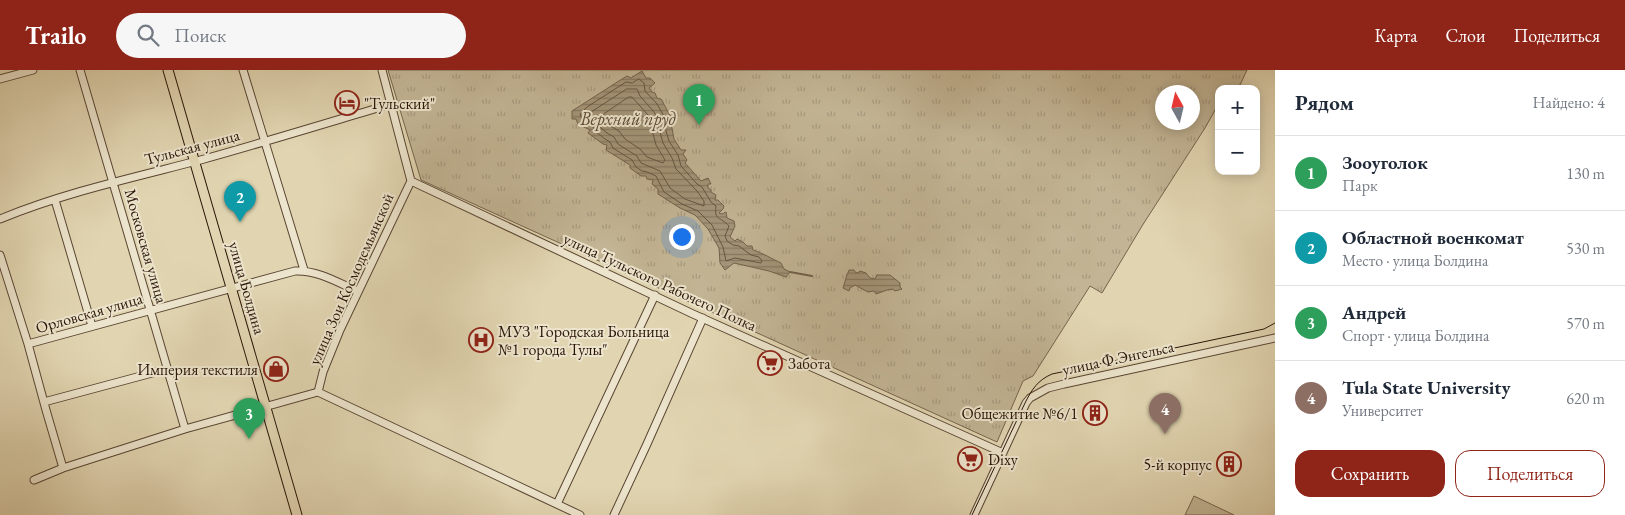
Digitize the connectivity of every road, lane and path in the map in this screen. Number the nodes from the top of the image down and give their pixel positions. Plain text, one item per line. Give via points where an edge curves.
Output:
1 (33, 70) edge
2 (80, 70) edge
3 (168, 70) edge
4 (243, 70) edge
5 (382, 70) edge
6 (14, 73) edge
7 (0, 79) edge
8 (391, 104) junction
9 (265, 141) junction
10 (195, 161) junction
11 (412, 180) junction
12 (114, 182) junction
13 (55, 200) junction
14 (0, 219) edge
15 (0, 255) edge
16 (304, 270) junction
17 (232, 288) junction
18 (358, 291) junction
19 (655, 295) junction
20 (150, 309) junction
21 (703, 318) junction
22 (92, 326) junction
23 (1275, 338) edge
24 (28, 344) junction
25 (167, 369) junction
26 (318, 392) junction
27 (44, 402) junction
28 (267, 406) junction
29 (185, 430) junction
30 (1003, 453) junction
31 (63, 468) junction
32 (34, 480) dead end
33 (556, 504) junction
34 (297, 515) edge
35 (580, 515) edge
36 (614, 515) edge
37 (974, 515) edge

1 - 6 street
2 - 12 street, Московская улица
3 - 10 main road, улица Болдина
4 - 9 street
5 - 8 street
6 - 7 street
8 - 9 street, Тульская улица
8 - 11 street
9 - 10 street, Тульская улица
9 - 16 street
10 - 12 street, Тульская улица
10 - 17 main road, улица Болдина
11 - 18 street, улица Зои Космодемьянской
11 - 19 street, улица Тульского Рабочего Полка
12 - 13 street, Тульская улица
12 - 20 street, Московская улица
13 - 14 street, Тульская улица
13 - 22 street
15 - 24 street
16 - 17 street, Орловская улица
16 - 18 street, Орловская улица
17 - 20 street, Орловская улица
17 - 28 main road, улица Болдина
18 - 26 street, улица Зои Космодемьянской via 323,372
19 - 21 street, улица Тульского Рабочего Полка
19 - 33 street
20 - 22 street, Орловская улица
20 - 25 street, Московская улица
21 - 30 street, улица Тульского Рабочего Полка
21 - 36 street
22 - 24 street, Орловская улица
23 - 30 street, улица Ф.Энгельса via 1048,388 1026,403
24 - 27 street
25 - 27 street
25 - 29 street, Московская улица
26 - 28 street, улица Зои Космодемьянской
26 - 33 street
27 - 31 street
28 - 29 street, улица Зои Космодемьянской
28 - 34 main road, улица Болдина
29 - 31 street, улица Зои Космодемьянской
30 - 37 street, улица Ф.Энгельса
31 - 32 street, улица Зои Космодемьянской
33 - 35 street

